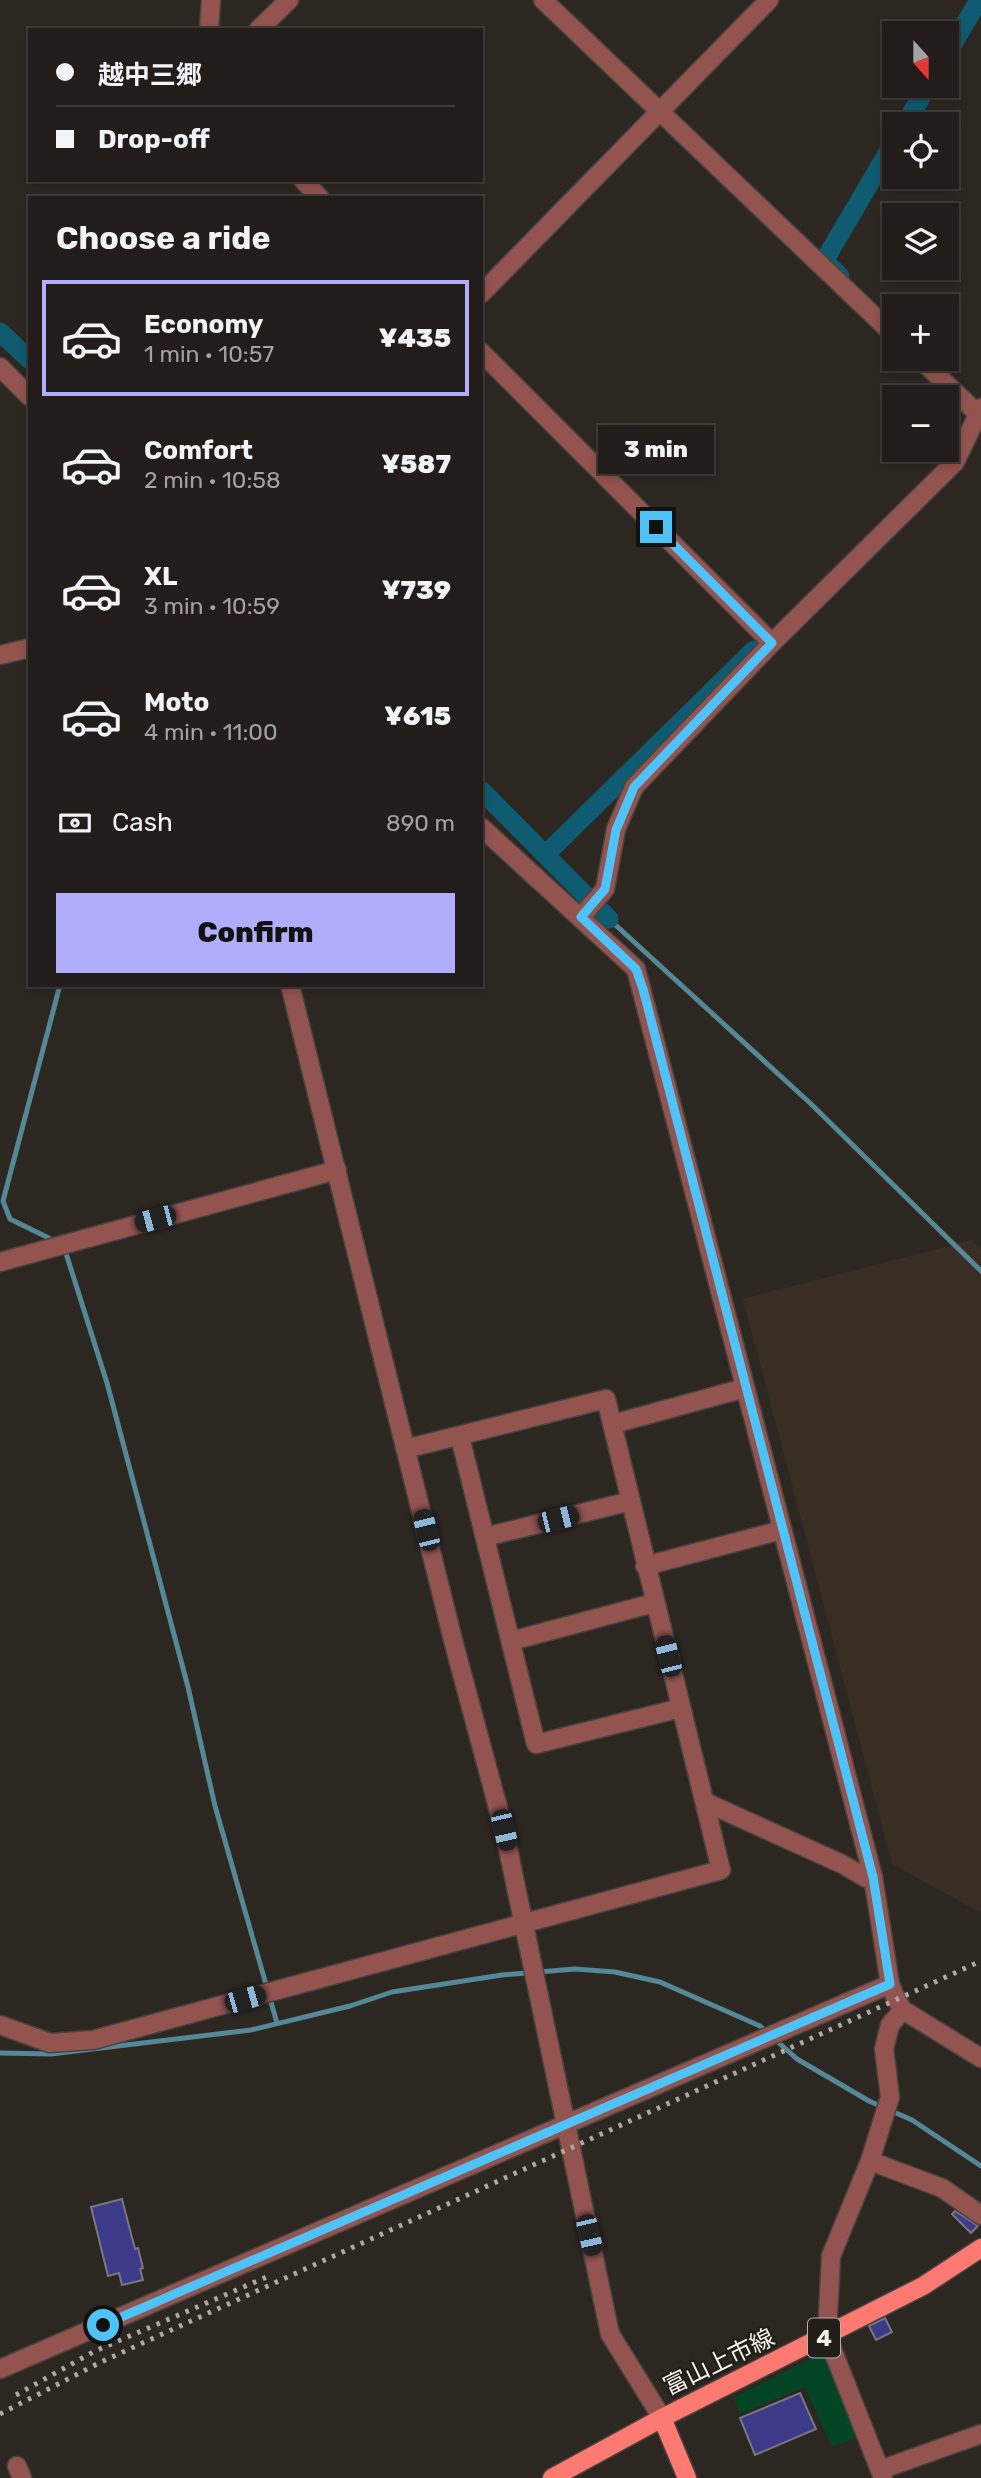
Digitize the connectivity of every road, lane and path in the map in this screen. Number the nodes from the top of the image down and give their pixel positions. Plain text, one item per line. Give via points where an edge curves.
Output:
1 (211, 0) edge
2 (289, 0) edge
3 (544, 0) edge
4 (769, 0) edge
5 (209, 28) edge
6 (260, 28) edge
7 (660, 113) junction
8 (305, 182) edge
9 (318, 196) edge
10 (483, 292) edge
11 (882, 324) edge
12 (483, 354) edge
13 (0, 367) edge
14 (934, 371) edge
15 (28, 395) edge
16 (980, 411) edge
17 (772, 643) junction
18 (28, 648) edge
19 (0, 655) edge
20 (483, 829) edge
21 (581, 917) junction
22 (291, 987) edge
23 (337, 1170) junction
24 (0, 1262) edge
25 (745, 1388) junction
26 (613, 1424) junction
27 (460, 1437) junction
28 (405, 1449) junction
29 (631, 1502) junction
30 (782, 1530) junction
31 (485, 1537) junction
32 (645, 1566) junction
33 (654, 1603) junction
34 (511, 1641) junction
35 (681, 1708) junction
36 (705, 1802) junction
37 (873, 1877) junction
38 (525, 1924) junction
39 (890, 1984) junction
40 (903, 2010) junction
41 (0, 2025) edge
42 (981, 2059) edge
43 (565, 2126) junction
44 (870, 2161) junction
45 (981, 2214) edge
46 (981, 2248) edge
47 (827, 2336) junction
48 (0, 2369) edge
49 (662, 2418) junction
50 (981, 2434) edge
51 (882, 2474) edge
52 (552, 2478) edge
53 (687, 2478) edge

1 - 5 street
2 - 6 street
3 - 7 street
4 - 7 street
7 - 10 street
7 - 11 street
8 - 9 street
12 - 17 street
13 - 15 street
14 - 16 street
16 - 17 street via 955,462
17 - 21 street via 634,787 616,830 605,889
18 - 19 street
20 - 21 street
21 - 25 street via 636,969
22 - 23 street
23 - 24 street
23 - 28 street
25 - 26 street
25 - 30 street
26 - 27 street via 606,1399
26 - 29 street
27 - 28 street
27 - 31 street
28 - 38 street
29 - 31 street
29 - 32 street
30 - 32 street
30 - 37 street
31 - 34 street
32 - 33 street
33 - 34 street
33 - 35 street
34 - 35 street via 536,1744
35 - 36 street
36 - 37 street via 866,1878
36 - 38 street via 721,1870
37 - 39 street
38 - 41 street via 93,2040 50,2043
38 - 43 street
39 - 40 street
39 - 43 street
40 - 42 street
40 - 44 street via 890,2025 884,2049 890,2097
43 - 48 street
43 - 49 street via 610,2334
44 - 45 street via 942,2188
44 - 47 street via 831,2256
46 - 47 main road, 富山上市線 / 4 via 923,2286
47 - 49 main road, 富山上市線 / 4
47 - 51 street
49 - 52 main road, 富山上市線 / 4
49 - 53 main road
50 - 51 street

